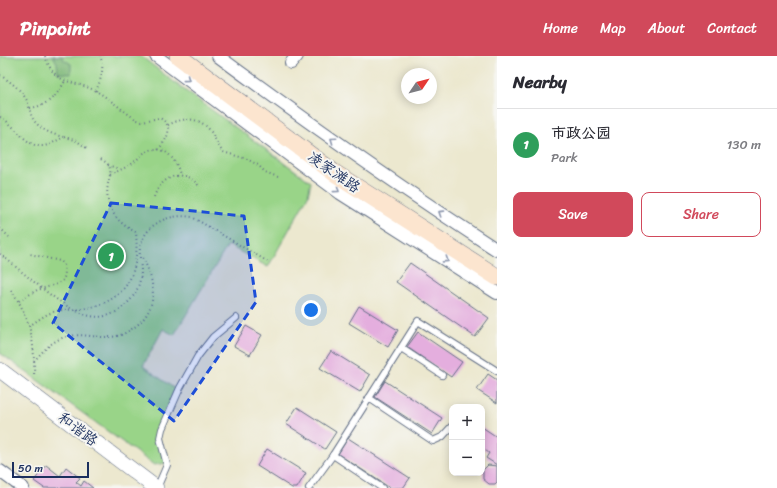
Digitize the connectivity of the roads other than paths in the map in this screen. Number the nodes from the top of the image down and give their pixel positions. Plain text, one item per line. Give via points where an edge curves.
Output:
1 (156, 56) edge
2 (178, 56) edge
3 (196, 56) edge
4 (218, 56) edge
5 (497, 250) edge
6 (497, 265) edge
7 (497, 277) edge
8 (497, 293) edge
9 (236, 318) dead end
10 (401, 348) junction
11 (0, 370) edge
12 (497, 371) edge
13 (442, 375) dead end
14 (369, 398) junction
15 (449, 429) edge
16 (333, 455) junction
17 (0, 471) edge
18 (23, 488) edge
19 (157, 488) edge
20 (309, 488) edge
21 (382, 488) edge

1 -> 8 street via 340,193
2 - 7 main road, 凌家滩路 via 333,172
3 - 6 main road, 凌家滩路 via 339,163
5 -> 4 street via 382,174
9 - 19 lane via 213,337 198,356 180,388 162,429 160,438 167,465
10 - 12 lane via 418,321
10 - 13 lane
10 - 14 lane
11 - 19 street, 和谐路
14 - 15 lane via 433,441 442,437
14 - 16 lane
16 - 20 lane
16 - 21 lane
17 - 18 street

